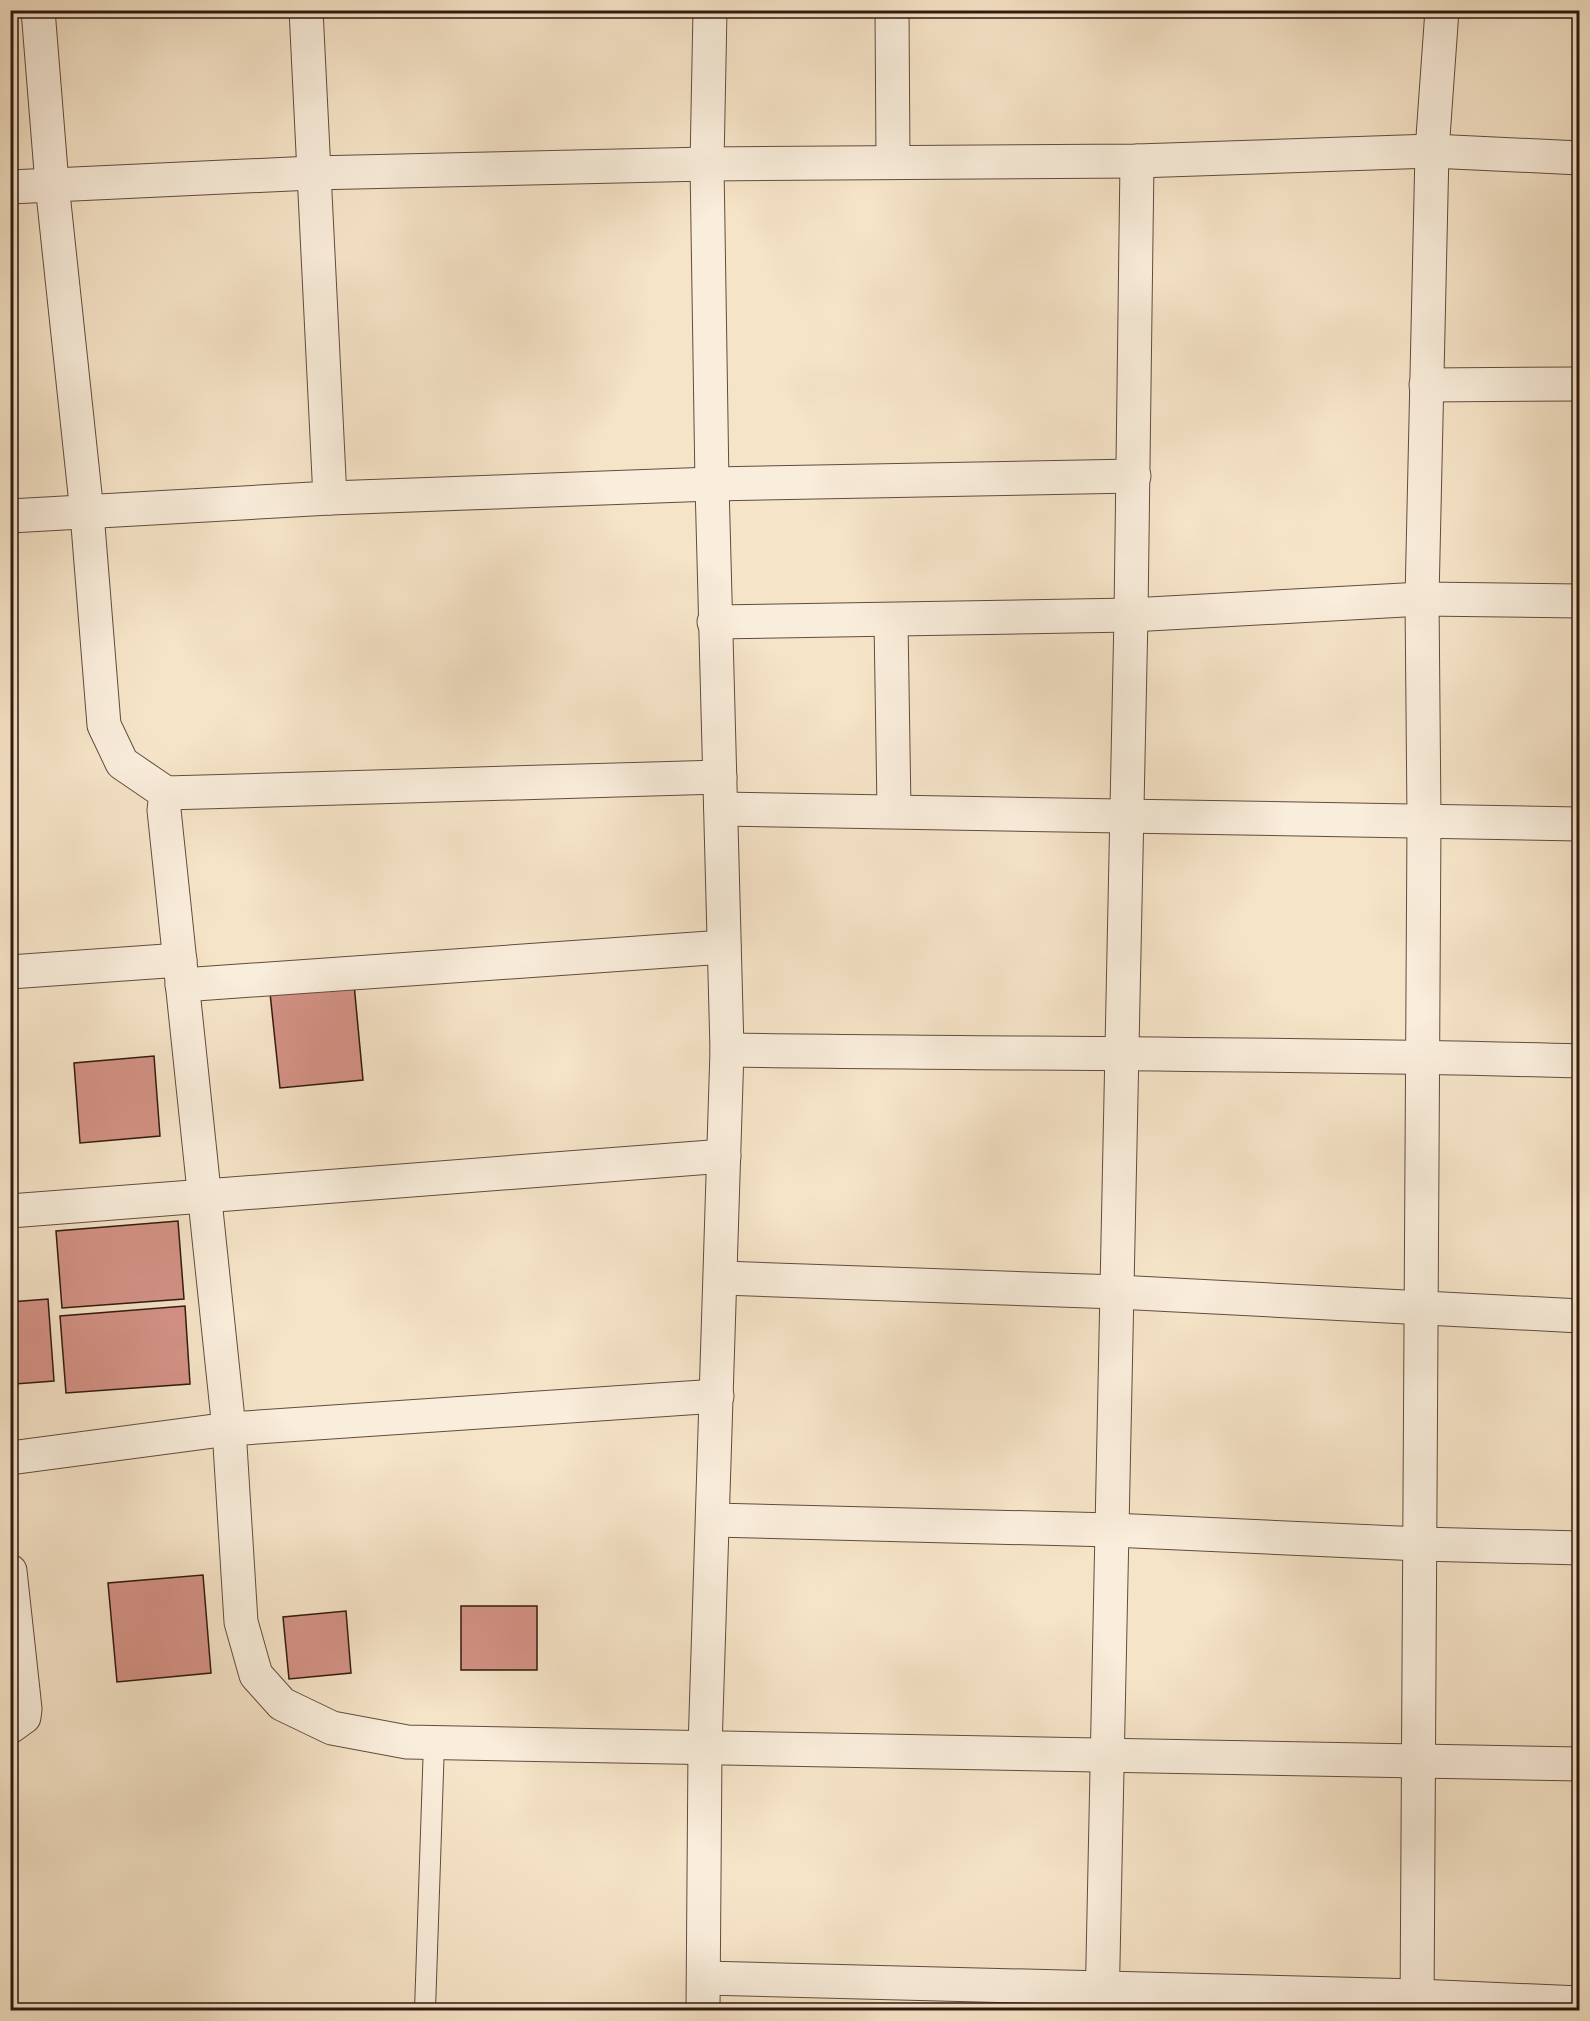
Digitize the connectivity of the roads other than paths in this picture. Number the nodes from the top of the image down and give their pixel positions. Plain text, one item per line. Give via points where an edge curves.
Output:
1 (38, 10) edge
2 (306, 10) edge
3 (710, 10) edge
4 (892, 10) edge
5 (1442, 10) edge
6 (1432, 151) junction
7 (1580, 158) edge
8 (893, 161) junction
9 (1137, 162) junction
10 (707, 164) junction
11 (312, 173) junction
12 (52, 184) junction
13 (10, 187) edge
14 (1580, 384) edge
15 (1426, 385) junction
16 (1134, 476) junction
17 (712, 484) junction
18 (330, 498) junction
19 (87, 513) junction
20 (10, 516) edge
21 (1422, 599) junction
22 (1580, 601) edge
23 (1131, 615) junction
24 (891, 621) junction
25 (714, 622) junction
26 (720, 777) junction
27 (166, 793) junction
28 (721, 809) junction
29 (894, 810) junction
30 (1127, 817) junction
31 (1424, 819) junction
32 (1580, 824) edge
33 (724, 947) junction
34 (10, 972) edge
35 (181, 973) junction
36 (727, 1050) junction
37 (1122, 1056) junction
38 (1421, 1056) junction
39 (1580, 1061) edge
40 (724, 1156) junction
41 (203, 1196) junction
42 (10, 1211) edge
43 (722, 1278) junction
44 (1117, 1292) junction
45 (1421, 1309) junction
46 (1580, 1316) edge
47 (717, 1396) junction
48 (228, 1429) junction
49 (10, 1458) edge
50 (714, 1520) junction
51 (1112, 1530) junction
52 (1420, 1544) junction
53 (1580, 1548) edge
54 (10, 1570) edge
55 (10, 1727) edge
56 (434, 1743) junction
57 (705, 1748) junction
58 (1108, 1754) junction
59 (1420, 1760) junction
60 (1580, 1764) edge
61 (704, 1978) junction
62 (1103, 2000) edge
63 (1418, 2003) edge
64 (1580, 2003) edge
65 (425, 2010) edge
66 (703, 2010) edge

1 - 12 street
2 - 11 street
3 - 10 street
4 - 8 street
5 - 6 street
6 - 7 street
6 - 9 street
6 - 15 street
8 - 9 street
8 - 10 street
9 - 16 street
10 - 11 street
10 - 17 street
11 - 12 street
11 - 18 street
12 - 13 street
12 - 19 street
14 - 15 street
15 - 21 street
16 - 17 street
16 - 23 street
17 - 18 street
17 - 25 street
18 - 19 street
19 - 20 street
19 - 27 street via 104,725 122,763
21 - 22 street
21 - 23 street
21 - 31 street
23 - 24 street
23 - 30 street
24 - 25 street
24 - 29 street
25 - 26 street
26 - 27 street
26 - 28 street
27 - 35 street via 164,810
28 - 29 street
28 - 33 street
29 - 30 street
30 - 31 street
30 - 37 street
31 - 32 street
31 - 38 street
33 - 35 street
33 - 36 street
34 - 35 street
35 - 41 street
36 - 37 street
36 - 40 street
37 - 38 street
37 - 44 street
38 - 39 street
38 - 45 street
40 - 41 street
40 - 43 street
41 - 42 street
41 - 48 street
43 - 44 street
43 - 47 street
44 - 45 street
44 - 51 street
45 - 46 street
45 - 52 street
47 - 48 street
47 - 50 street
48 - 49 street
48 - 56 street via 240,1622 256,1675 282,1704 332,1728
50 - 51 street
50 - 57 street
51 - 52 street
51 - 58 street
52 - 53 street
52 - 59 street
54 - 55 street via 25,1709 24,1717
56 - 57 street
56 - 65 lane
57 - 58 street
57 - 61 street
58 - 59 street
58 - 62 street
59 - 60 street
59 - 63 street
61 - 62 street
61 - 66 street
62 - 63 street
63 - 64 street

